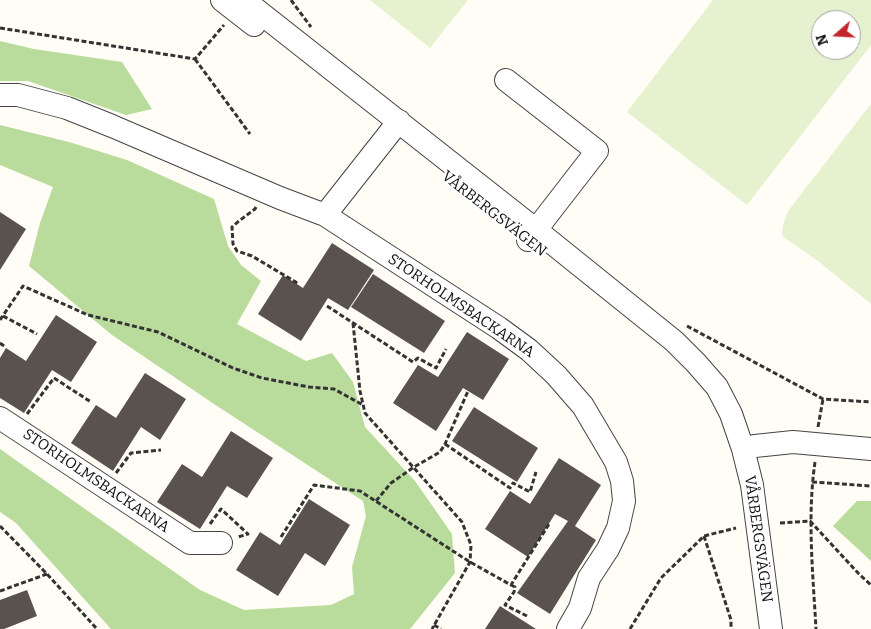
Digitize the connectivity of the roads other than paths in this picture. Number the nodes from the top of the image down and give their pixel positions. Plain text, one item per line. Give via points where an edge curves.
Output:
1 (222, 0) edge
2 (244, 0) edge
3 (506, 80) dead end
4 (0, 95) edge
5 (394, 127) junction
6 (325, 215) junction
7 (532, 235) junction
8 (8, 423) edge
9 (871, 448) edge
10 (743, 449) junction
11 (221, 543) dead end
12 (568, 629) edge
13 (771, 629) edge

1 - 5 street, VÅRBERGSVÄGEN
2 - 5 street, VÅRBERGSVÄGEN
3 - 7 street via 596,151
4 - 6 street, STORHOLMSBACKARNA via 18,95 67,108
5 - 6 street
5 - 7 street, VÅRBERGSVÄGEN
6 - 12 street, STORHOLMSBACKARNA via 529,350 583,406 616,462 624,501 618,528 589,578 580,608
7 - 10 street, VÅRBERGSVÄGEN via 674,341 696,363 717,388 731,414
8 - 11 street, STORHOLMSBACKARNA via 190,543
9 - 10 street via 794,442
10 - 13 street, VÅRBERGSVÄGEN via 752,485

